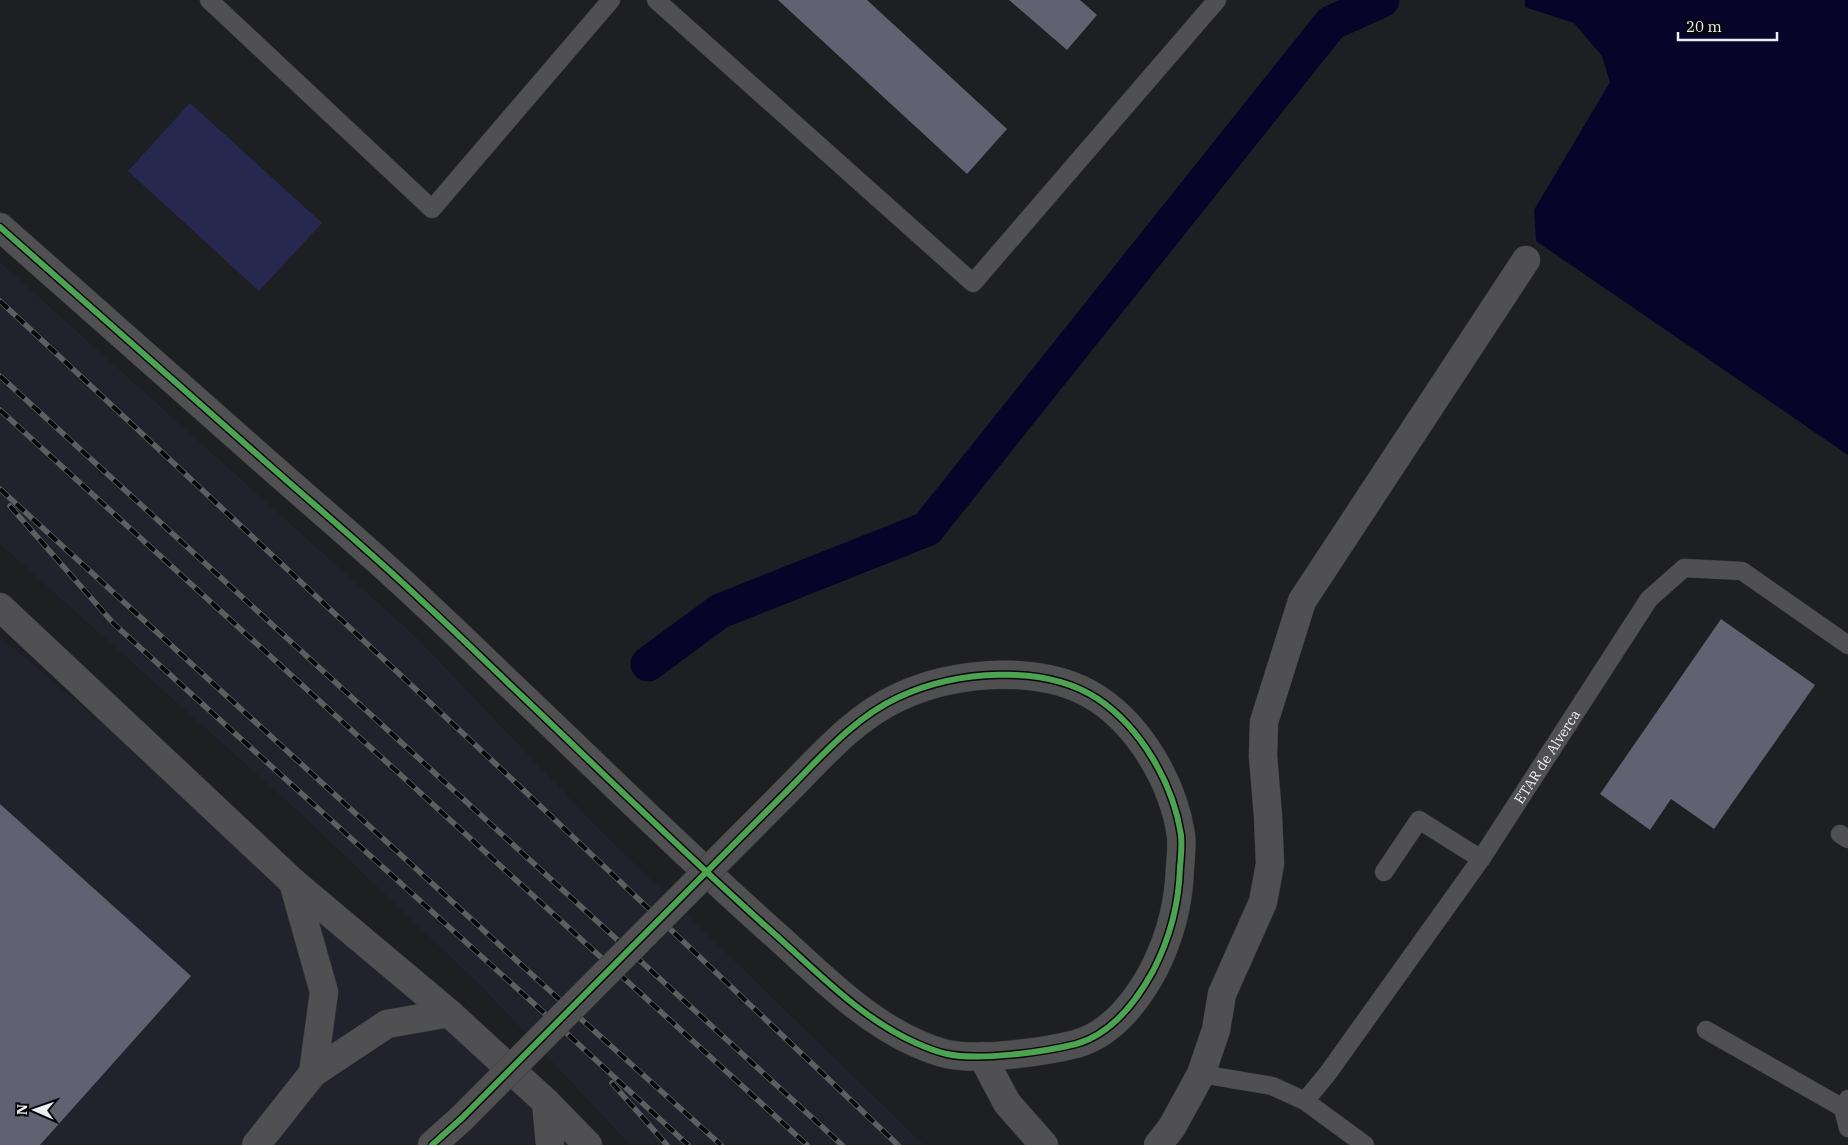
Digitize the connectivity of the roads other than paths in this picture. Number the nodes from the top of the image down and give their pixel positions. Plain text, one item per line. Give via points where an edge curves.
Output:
1 (209, 0) edge
2 (611, 0) edge
3 (656, 0) edge
4 (1213, 2) edge
5 (0, 227) edge
6 (1526, 260) dead end
7 (0, 607) edge
8 (1848, 645) edge
9 (1481, 859) junction
10 (1384, 872) dead end
11 (293, 882) junction
12 (449, 1013) junction
13 (1706, 1030) dead end
14 (982, 1056) junction
15 (313, 1073) junction
16 (1201, 1074) junction
17 (1305, 1101) junction
18 (546, 1102) junction
19 (1846, 1104) edge
20 (1848, 1128) edge
21 (256, 1145) edge
22 (432, 1145) edge
23 (550, 1145) edge
24 (588, 1145) edge
25 (1044, 1145) edge
26 (1158, 1145) edge
27 (1365, 1145) edge

1 - 2 lane via 432,208
3 - 4 lane via 973,283
5 - 14 street via 421,599 736,900 840,993 879,1023 915,1043 947,1054
6 - 16 street via 1302,600 1264,722 1270,864 1263,902 1222,994 1216,1030
7 - 11 street
8 - 9 lane, ETAR de Alverca via 1742,571 1684,568 1649,599
9 - 10 lane via 1420,820
9 - 17 lane, ETAR de Alverca
11 - 12 street
11 - 15 street via 324,992
12 - 15 street via 387,1024
12 - 18 street
13 - 19 lane
14 - 22 street, bridge via 1084,1042 1112,1025 1138,996 1160,957 1176,914 1182,837 1170,794 1151,756 1127,724 1097,699 1070,685 1030,676 983,675 943,681 898,697 860,720
14 - 25 street via 1007,1103
15 - 21 street
16 - 17 lane via 1272,1086
16 - 26 street via 1172,1127
17 - 27 lane
18 - 23 street
18 - 24 street
19 - 20 lane

